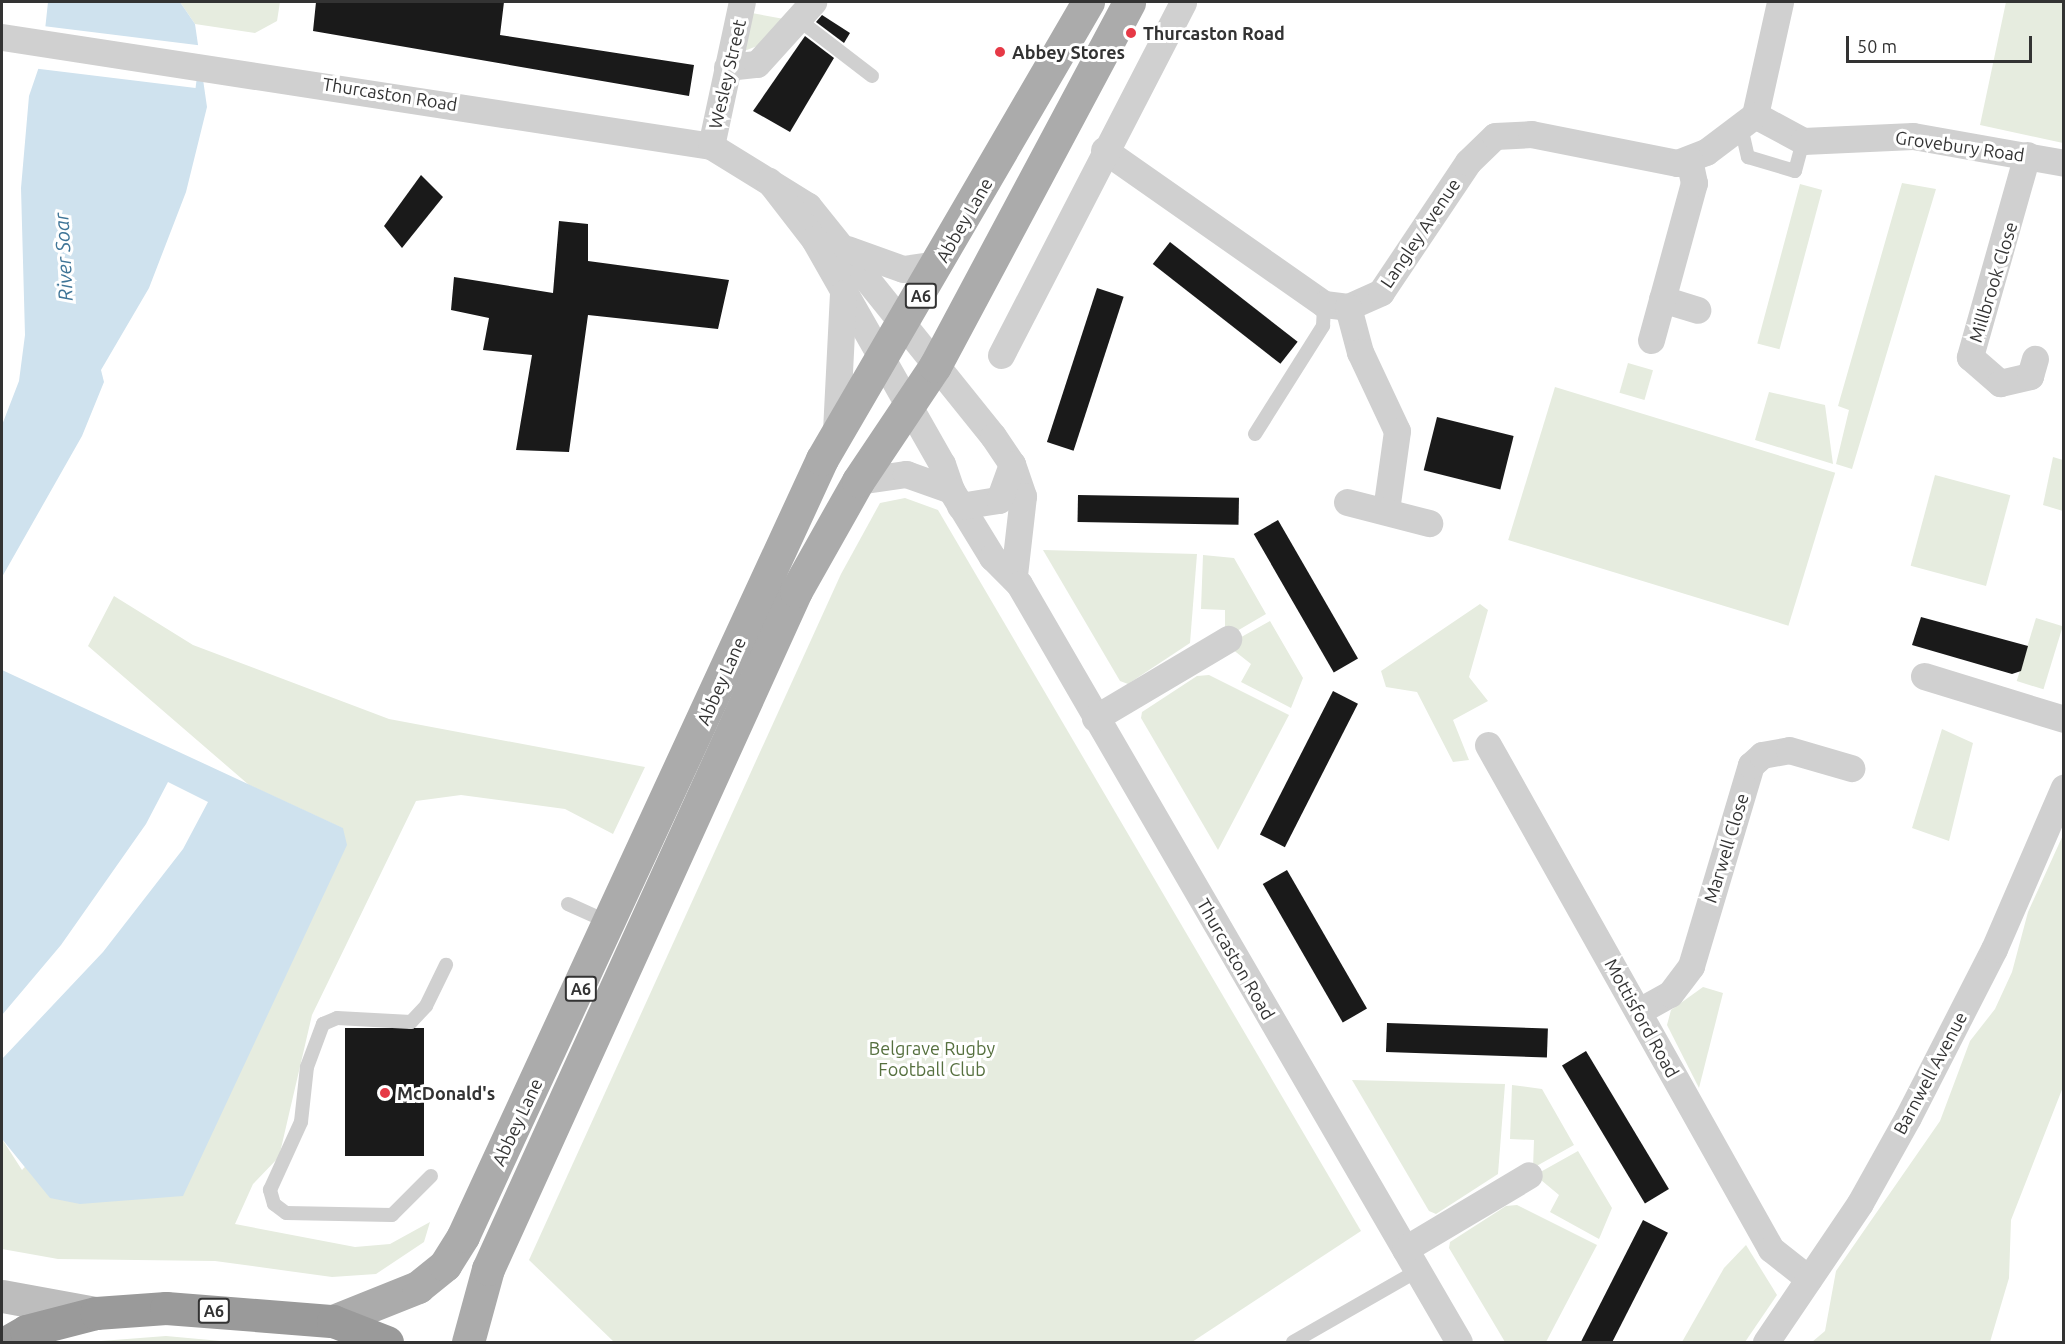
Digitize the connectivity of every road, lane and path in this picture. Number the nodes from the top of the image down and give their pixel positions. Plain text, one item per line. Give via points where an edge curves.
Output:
1 (742, 2) edge
2 (1088, 2) edge
3 (1129, 2) edge
4 (1183, 2) edge
5 (1780, 2) edge
6 (806, 10) edge
7 (2, 37) edge
8 (727, 68) junction
9 (872, 76) dead end
10 (1748, 121) junction
11 (1803, 141) junction
12 (711, 146) junction
13 (1104, 150) junction
14 (2027, 155) junction
15 (1689, 160) junction
16 (2064, 163) edge
17 (769, 181) junction
18 (847, 249) junction
19 (939, 264) junction
20 (843, 290) junction
21 (1662, 299) junction
22 (1336, 306) junction
23 (1697, 310) dead end
24 (901, 327) junction
25 (1651, 340) dead end
26 (1001, 355) dead end
27 (2035, 359) dead end
28 (880, 361) junction
29 (935, 366) junction
30 (907, 408) junction
31 (1255, 434) dead end
32 (835, 438) junction
33 (1012, 464) junction
34 (858, 481) junction
35 (955, 498) junction
36 (1347, 502) dead end
37 (1386, 510) junction
38 (1429, 523) dead end
39 (1014, 575) junction
40 (1228, 639) dead end
41 (1924, 676) dead end
42 (1095, 718) junction
43 (2064, 718) edge
44 (1488, 745) dead end
45 (1851, 768) dead end
46 (2064, 787) edge
47 (568, 904) dead end
48 (612, 924) junction
49 (446, 965) dead end
50 (1639, 1011) junction
51 (1529, 1175) dead end
52 (431, 1176) dead end
53 (1411, 1260) junction
54 (1809, 1279) junction
55 (2, 1296) edge
56 (96, 1313) junction
57 (333, 1320) junction
58 (7, 1342) edge
59 (387, 1342) edge
60 (468, 1342) edge
61 (1293, 1342) edge
62 (1459, 1342) edge
63 (1766, 1342) edge

1 - 8 street, Wesley Street
2 - 19 main road, Abbey Lane / A6
3 - 29 main road, Abbey Lane / A6
4 - 13 street
5 - 10 street
6 - 8 street via 757,64
6 - 9 lane
7 - 12 street, Thurcaston Road
8 - 12 street, Wesley Street
10 - 11 street
10 - 11 lane via 1748,158 1795,171
10 - 15 street, Langley Avenue
11 - 14 street, Grovebury Road via 1913,136
12 - 17 street, Thurcaston Road
13 - 22 street
13 - 26 street
14 - 16 street, Grovebury Road
14 - 27 street, Millbrook Close via 1970,357 2000,383 2030,376
15 - 21 street via 1694,183
15 - 22 street, Langley Avenue via 1664,163 1530,134 1495,136 1468,162 1381,292
17 - 18 street, Thurcaston Road via 808,206
17 - 20 street, Thurcaston Road via 814,239
18 - 19 street, Thurcaston Road via 903,269
18 - 24 street, Thurcaston Road
19 - 24 main road, Abbey Lane / A6
20 - 28 street, Thurcaston Road
20 - 32 street, Thurcaston Road via 844,344
21 - 23 street
21 - 25 street
22 - 31 lane
22 - 37 street via 1397,431
24 - 28 main road, Abbey Lane / A6
24 - 29 street, Thurcaston Road
28 - 30 street, Thurcaston Road
28 - 32 main road, Abbey Lane / A6
29 - 30 main road, Abbey Lane / A6
29 - 33 street, Thurcaston Road
30 - 34 main road, Abbey Lane / A6
30 - 35 street, Thurcaston Road via 942,464
32 - 48 main road, Abbey Lane / A6
33 - 35 street via 999,500
33 - 39 street, Thurcaston Road via 1025,513
34 - 35 street via 906,474
34 - 60 main road, Abbey Lane / A6 via 796,591 544,1143 488,1269
35 - 39 street, Thurcaston Road via 992,557
36 - 37 street
37 - 38 street
39 - 42 street, Thurcaston Road
40 - 42 street
41 - 43 street
42 - 53 street, Thurcaston Road
44 - 50 street, Mottisford Road
45 - 50 street, Marwell Close via 1789,750 1762,755 1751,765 1691,966 1670,994
46 - 54 street, Barnwell Avenue via 1952,1033 1860,1203
47 - 48 lane
48 - 57 main road, Abbey Lane / A6 via 445,1265 394,1301
49 - 52 lane via 426,1006 411,1022 337,1018 323,1024 307,1067 301,1122 270,1190 274,1204 286,1213 392,1215
50 - 54 street, Mottisford Road via 1771,1249
51 - 53 street
53 - 61 lane
53 - 62 street, Thurcaston Road
54 - 63 street, Barnwell Avenue
55 - 56 street
56 - 57 highway, A6 via 166,1308
56 - 58 highway, A6 via 26,1331
57 - 59 highway, A6

